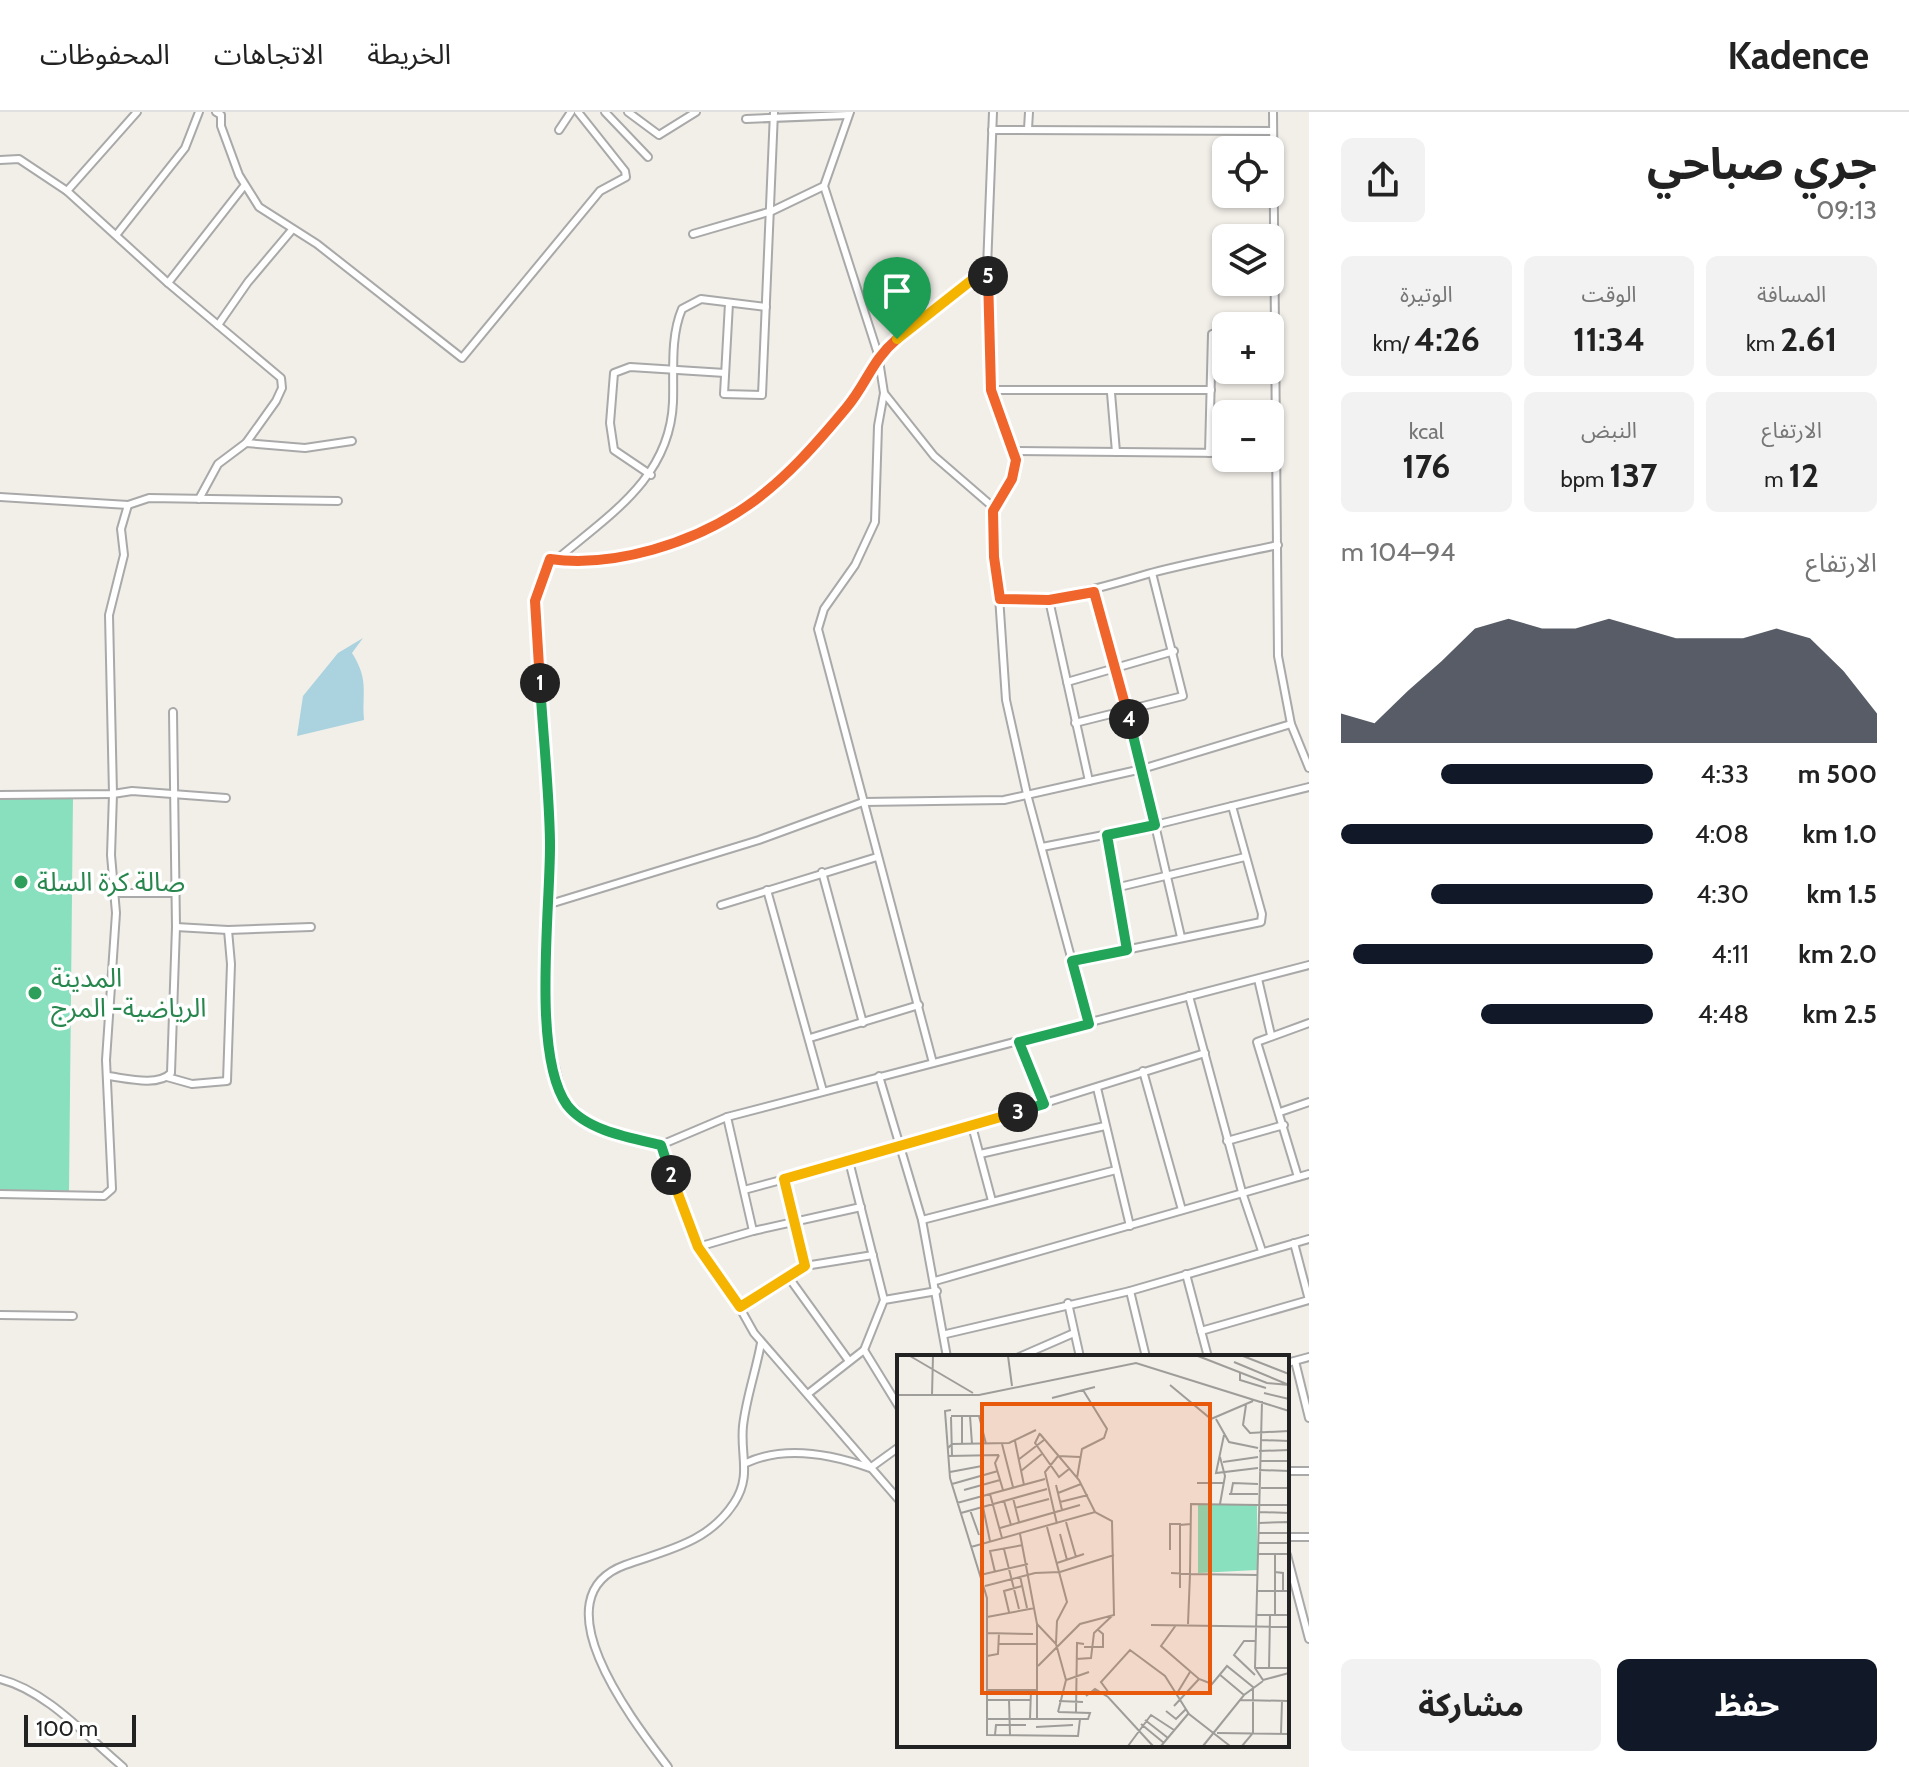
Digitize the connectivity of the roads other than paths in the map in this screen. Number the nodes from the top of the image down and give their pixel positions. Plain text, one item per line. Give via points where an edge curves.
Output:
1 (137, 112) edge
2 (199, 112) edge
3 (216, 112) edge
4 (571, 112) edge
5 (578, 112) edge
6 (605, 112) edge
7 (628, 112) edge
8 (696, 112) edge
9 (993, 112) edge
10 (1029, 112) edge
11 (1273, 112) edge
12 (849, 114) edge
13 (774, 116) edge
14 (746, 119) dead end
15 (1028, 129) junction
16 (559, 130) dead end
17 (992, 130) junction
18 (1273, 131) junction
19 (648, 157) dead end
20 (0, 160) edge
21 (244, 186) junction
22 (824, 186) junction
23 (67, 191) junction
24 (772, 211) junction
25 (291, 231) junction
26 (117, 234) junction
27 (693, 234) dead end
28 (987, 268) junction
29 (168, 283) junction
30 (729, 303) junction
31 (766, 307) junction
32 (1278, 312) edge
33 (218, 325) junction
34 (1212, 334) edge
35 (878, 354) junction
36 (672, 372) junction
37 (725, 373) junction
38 (991, 390) junction
39 (1211, 390) junction
40 (884, 393) junction
41 (1111, 393) junction
42 (352, 441) dead end
43 (246, 443) junction
44 (1015, 451) junction
45 (1116, 452) junction
46 (1209, 453) joint
47 (1274, 472) edge
48 (651, 475) junction
49 (0, 497) edge
50 (199, 499) junction
51 (338, 501) dead end
52 (128, 505) junction
53 (993, 511) junction
54 (1278, 545) junction
55 (556, 560) junction
56 (1152, 573) junction
57 (1094, 592) junction
58 (1000, 599) junction
59 (1049, 600) junction
60 (1174, 651) junction
61 (1114, 668) junction
62 (1067, 682) junction
63 (1127, 710) junction
64 (173, 712) dead end
65 (1075, 723) junction
66 (1291, 724) junction
67 (1309, 768) edge
68 (1142, 769) junction
69 (1089, 781) junction
70 (1309, 787) edge
71 (113, 794) junction
72 (176, 794) junction
73 (1027, 794) junction
74 (0, 795) edge
75 (226, 798) dead end
76 (863, 802) junction
77 (1232, 806) junction
78 (1155, 825) junction
79 (1107, 835) junction
80 (1042, 847) junction
81 (877, 857) junction
82 (1245, 857) junction
83 (822, 872) junction
84 (1169, 877) junction
85 (1115, 888) junction
86 (767, 890) junction
87 (114, 893) junction
88 (174, 893) junction
89 (550, 904) junction
90 (721, 905) dead end
91 (176, 927) junction
92 (311, 927) dead end
93 (228, 930) junction
94 (1181, 937) junction
95 (1127, 950) junction
96 (1072, 961) junction
97 (1309, 965) edge
98 (1258, 979) junction
99 (1189, 996) junction
100 (919, 1005) junction
101 (863, 1023) junction
102 (1309, 1023) edge
103 (1089, 1024) junction
104 (1271, 1035) junction
105 (810, 1038) junction
106 (1019, 1042) junction
107 (1205, 1053) junction
108 (933, 1063) junction
109 (1143, 1071) junction
110 (108, 1076) junction
111 (879, 1076) junction
112 (167, 1077) junction
113 (1097, 1088) junction
114 (823, 1091) junction
115 (1309, 1102) edge
116 (1044, 1104) junction
117 (1280, 1112) junction
118 (727, 1117) junction
119 (1284, 1125) junction
120 (972, 1126) junction
121 (1105, 1126) junction
122 (1227, 1141) junction
123 (661, 1145) junction
124 (901, 1148) junction
125 (980, 1154) junction
126 (849, 1161) junction
127 (1116, 1170) junction
128 (1309, 1174) edge
129 (1298, 1177) junction
130 (784, 1179) junction
131 (744, 1190) junction
132 (1242, 1192) junction
133 (0, 1194) edge
134 (992, 1201) junction
135 (861, 1207) junction
136 (1182, 1210) junction
137 (922, 1220) junction
138 (793, 1221) junction
139 (1130, 1226) junction
140 (753, 1231) junction
141 (1309, 1239) edge
142 (1294, 1243) junction
143 (698, 1247) junction
144 (1262, 1251) junction
145 (873, 1255) junction
146 (805, 1266) junction
147 (1186, 1274) junction
148 (787, 1275) junction
149 (935, 1281) junction
150 (937, 1291) junction
151 (1130, 1291) junction
152 (884, 1300) junction
153 (1309, 1300) edge
154 (1068, 1303) junction
155 (740, 1307) junction
156 (0, 1315) edge
157 (73, 1316) dead end
158 (1201, 1331) junction
159 (1074, 1333) junction
160 (946, 1334) junction
161 (761, 1343) junction
162 (864, 1350) junction
163 (947, 1355) edge
164 (1024, 1355) edge
165 (1080, 1355) edge
166 (1146, 1355) edge
167 (1207, 1355) edge
168 (1309, 1357) edge
169 (849, 1361) junction
170 (1295, 1361) junction
171 (1289, 1362) edge
172 (809, 1393) junction
173 (897, 1404) edge
174 (1308, 1412) edge
175 (897, 1448) edge
176 (746, 1463) junction
177 (870, 1468) junction
178 (897, 1498) edge
179 (1289, 1563) edge
180 (1309, 1639) edge
181 (0, 1679) edge
182 (123, 1767) edge
183 (668, 1767) edge

1 - 23 street
2 - 26 street via 185,148
3 - 21 street
4 - 16 street
5 - 25 street via 626,177 602,189 463,358 317,244
6 - 19 street
7 - 8 street via 659,135
9 - 17 street
10 - 15 street
11 - 18 street
12 - 13 street
12 - 22 street
13 - 14 street
13 - 24 street
15 - 17 street
15 - 18 street
17 - 28 street
18 - 32 street
20 - 23 street via 27,163
21 - 25 street via 259,207
21 - 29 street
22 - 24 street
22 - 35 street
23 - 26 street
24 - 27 street
24 - 31 street
25 - 33 street
26 - 29 street
28 - 35 street
28 - 38 street
29 - 33 street
30 - 31 street
30 - 36 street via 693,300 682,309
30 - 37 street
31 - 37 street via 762,395 724,394
33 - 43 street via 275,370 283,383
34 - 39 street
35 - 40 street
35 - 55 street via 849,404 813,446 744,508 652,548 586,562
36 - 37 street
36 - 48 street via 673,405 664,452
36 - 48 street via 621,368 612,381 614,450
38 - 41 street
38 - 44 street
39 - 41 street
39 - 46 street
40 - 53 street via 934,456
40 - 76 street via 875,522 855,565 824,609 818,629
41 - 45 street
42 - 43 street via 305,448
43 - 50 street via 218,464
44 - 45 street
44 - 53 street via 1012,479
45 - 46 street
47 - 54 street
48 - 55 street
49 - 52 street
50 - 51 street
50 - 52 street via 149,498
52 - 71 street via 121,529 124,555 109,615
53 - 58 street
54 - 56 street
54 - 66 street via 1278,656
55 - 89 street via 550,559 535,610
56 - 57 street
56 - 60 street
57 - 59 street
57 - 61 street
58 - 59 street
58 - 73 street via 1003,678
59 - 62 street
60 - 61 street
60 - 63 street via 1183,697
61 - 62 street
61 - 63 street
62 - 65 street
63 - 65 street
63 - 68 street
64 - 72 street
65 - 69 street
66 - 67 street
66 - 68 street
68 - 69 street
68 - 78 street
69 - 73 street
70 - 77 street
71 - 72 street
71 - 74 street
71 - 87 street
72 - 75 street
72 - 88 street
73 - 76 street via 971,803
73 - 80 street
76 - 81 street
76 - 89 street
77 - 78 street
77 - 82 street
78 - 79 street
78 - 84 street
79 - 80 street
79 - 85 street
80 - 96 street
81 - 83 street
81 - 100 street
82 - 84 street
82 - 94 street via 1262,921
83 - 86 street
83 - 101 street
84 - 85 street
84 - 94 street
85 - 95 street
86 - 90 street
86 - 105 street
87 - 88 street
87 - 110 street
88 - 91 street
89 - 123 street via 547,1027 563,1098 591,1124
91 - 93 street
91 - 112 street via 172,1067
92 - 93 street
93 - 112 street via 227,1081 192,1084
94 - 95 street
95 - 96 street
96 - 103 street
97 - 98 street
98 - 99 street
98 - 104 street
99 - 103 street
99 - 107 street
100 - 101 street
100 - 108 street
101 - 105 street
102 - 104 street
103 - 106 street
104 - 117 street via 1257,1043
105 - 114 street
106 - 108 street
106 - 116 street
107 - 109 street
107 - 122 street
108 - 111 street
109 - 113 street
109 - 136 street
110 - 112 street
110 - 133 street via 113,1157 109,1193
111 - 114 street
111 - 124 street
113 - 116 street
113 - 121 street
114 - 118 street
115 - 117 street
116 - 120 street
117 - 119 street
118 - 123 street
118 - 131 street
119 - 122 street
119 - 129 street
120 - 124 street
120 - 125 street
121 - 125 street
121 - 127 street
122 - 132 street
123 - 143 street
124 - 126 street
124 - 137 street
125 - 134 street
126 - 130 street
126 - 135 street
127 - 134 street
127 - 139 street
128 - 129 street
129 - 132 street
130 - 131 street
130 - 138 street
131 - 140 street
132 - 136 street
132 - 144 street
134 - 137 street
135 - 138 street
135 - 145 street
136 - 139 street
137 - 149 street
138 - 140 street
138 - 146 street
139 - 149 street
140 - 143 street
141 - 142 street
142 - 144 street
142 - 153 street
143 - 155 street
144 - 147 street
145 - 146 street
145 - 152 street
146 - 148 street
147 - 151 street
147 - 158 street
148 - 155 street
148 - 169 street
149 - 150 street
150 - 152 street
150 - 160 street
151 - 154 street
151 - 166 street
152 - 162 street
153 - 158 street
154 - 159 street
154 - 160 street
155 - 161 street
156 - 157 street
158 - 167 street
159 - 164 street
159 - 165 street
160 - 163 street
161 - 172 street
161 - 176 street via 742,1430
162 - 169 street
162 - 173 street
168 - 170 street
169 - 172 street
170 - 171 street
170 - 174 street
172 - 177 street
175 - 177 street
176 - 177 street via 770,1454 799,1453
176 - 183 street via 741,1492 713,1527 678,1548 618,1568 592,1598 592,1637 604,1671
177 - 178 street
179 - 180 street
181 - 182 street via 41,1698

